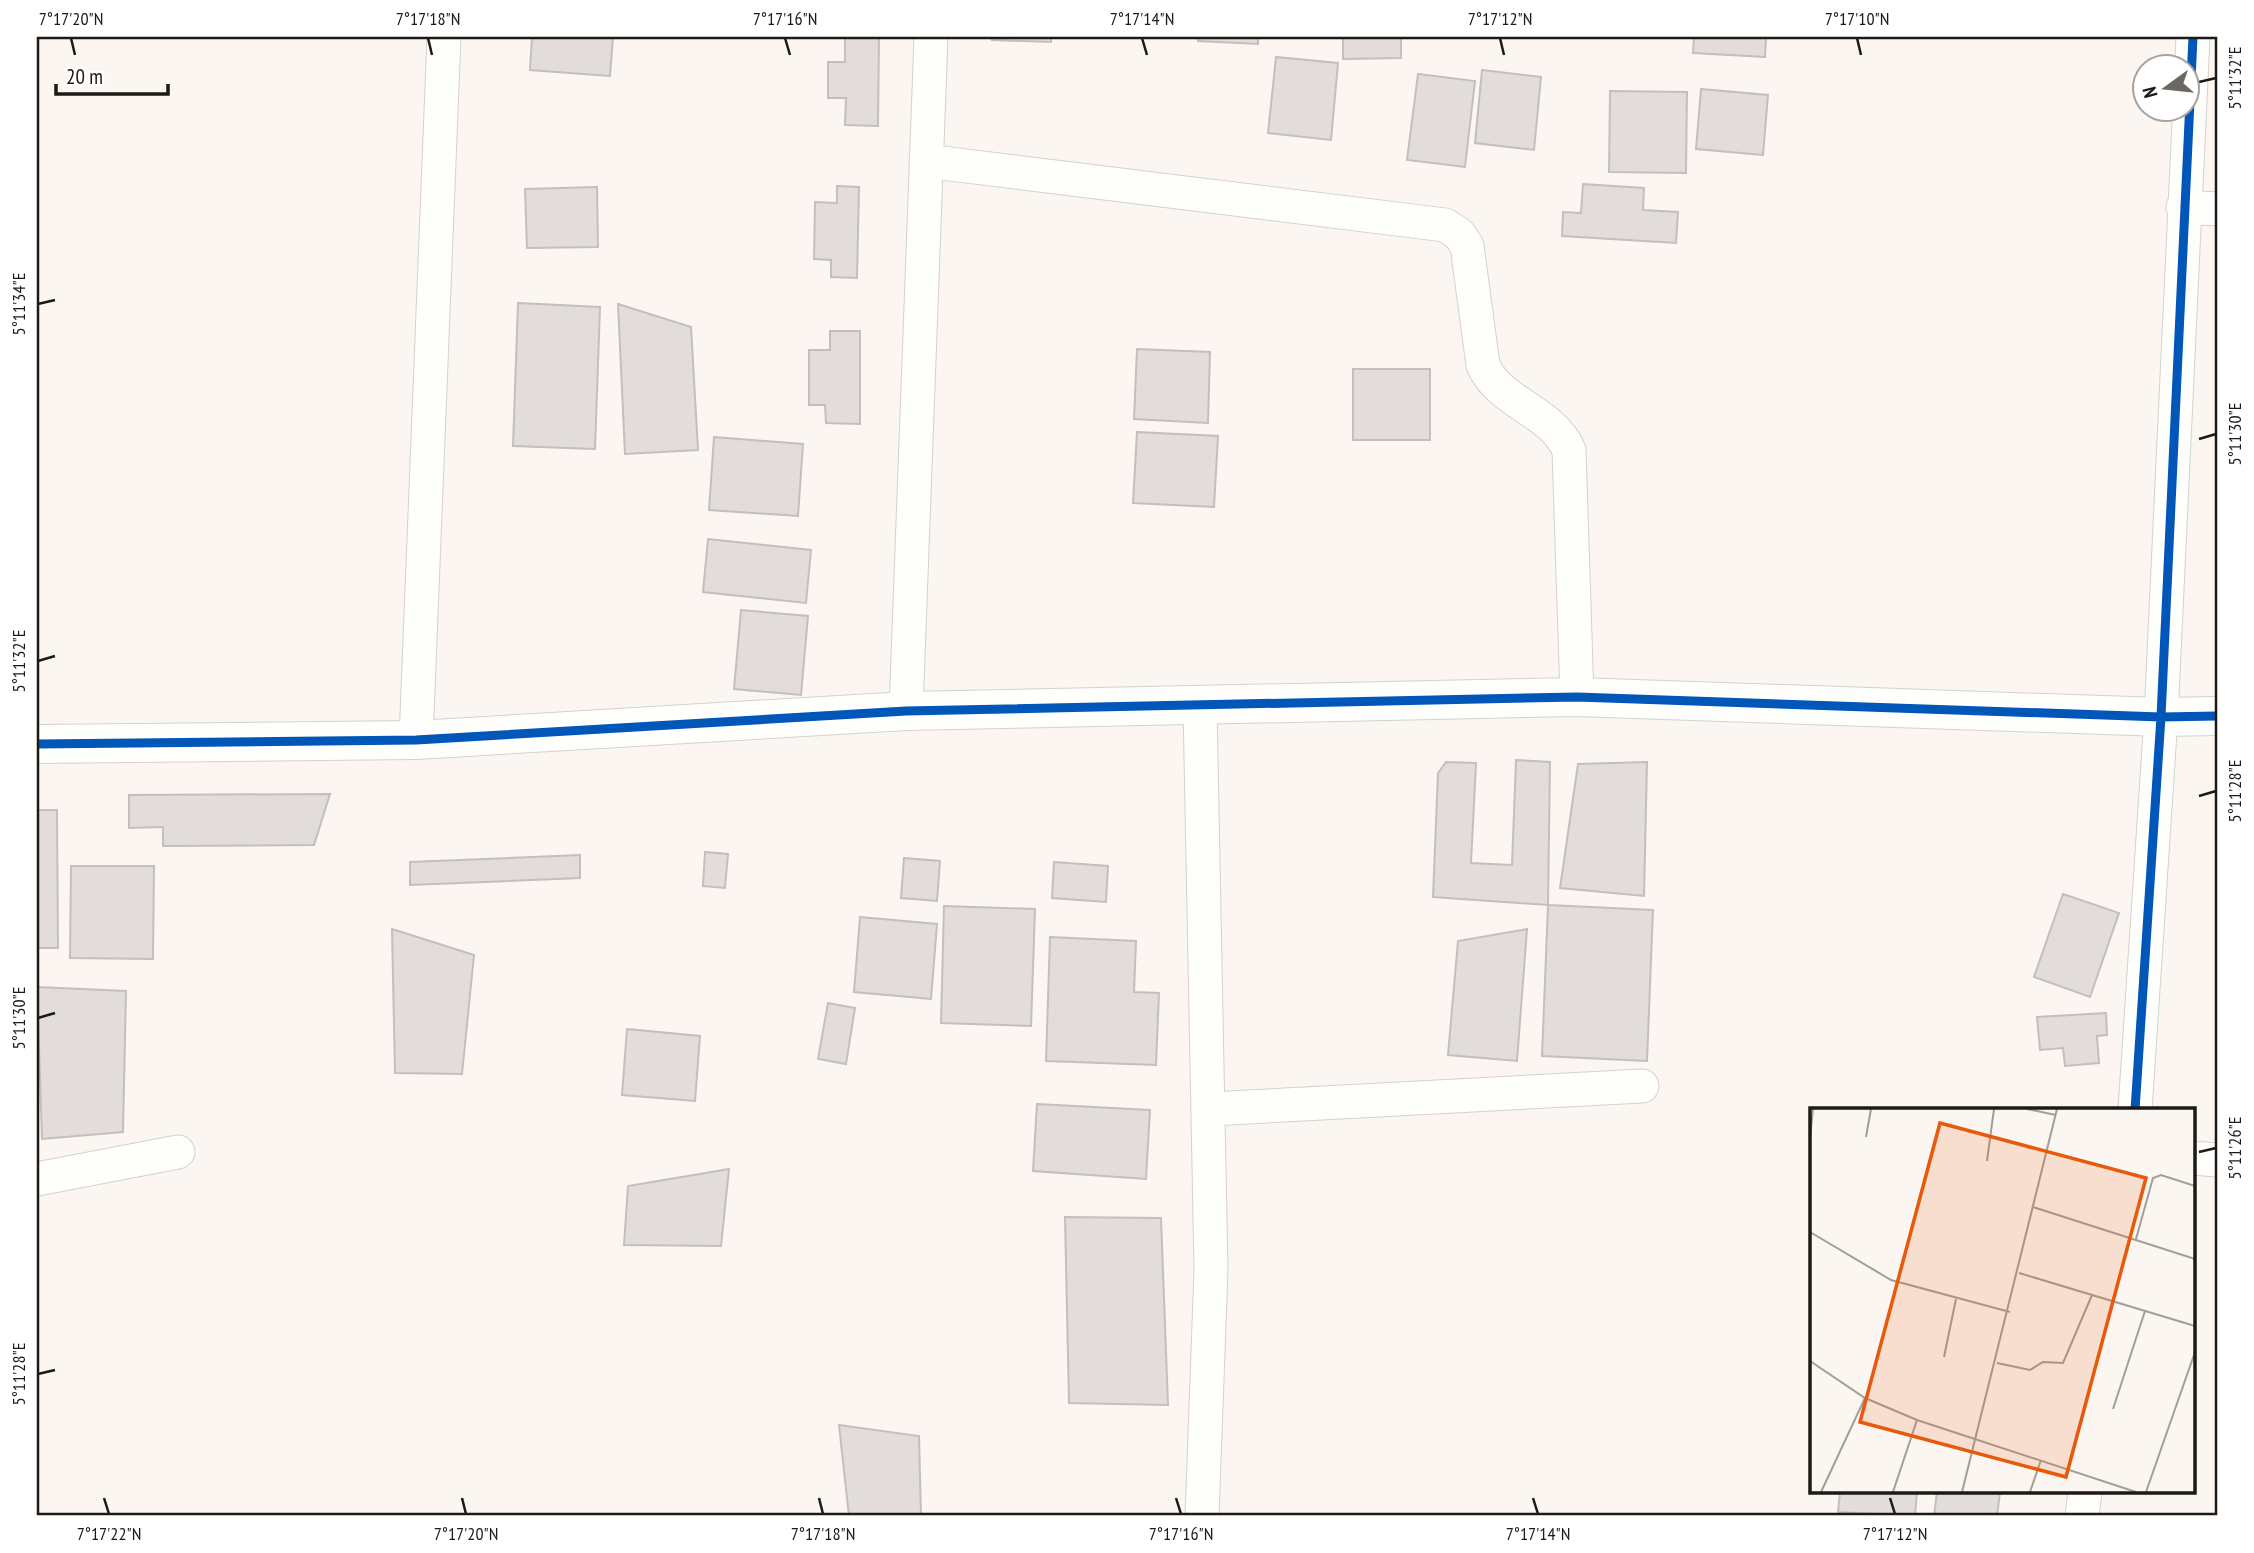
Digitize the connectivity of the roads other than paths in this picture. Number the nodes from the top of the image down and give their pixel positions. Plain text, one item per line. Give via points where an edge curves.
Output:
1 (444, 37) edge
2 (931, 37) edge
3 (2193, 37) edge
4 (926, 161) junction
5 (2183, 207) junction
6 (2217, 209) edge
7 (1577, 697) junction
8 (1200, 706) junction
9 (906, 711) junction
10 (2217, 716) edge
11 (2161, 717) junction
12 (416, 740) junction
13 (37, 744) edge
14 (1642, 1086) dead end
15 (2135, 1108) edge
16 (1210, 1109) junction
17 (178, 1152) dead end
18 (2194, 1158) edge
19 (2217, 1160) edge
20 (37, 1179) edge
21 (2085, 1494) edge
22 (1202, 1516) edge
23 (2082, 1516) edge

1 - 12 street
2 - 4 street
3 - 5 street
4 - 7 street via 1445,225 1459,234 1467,246 1483,365 1490,380 1548,420 1569,450
4 - 9 street
5 - 6 street
5 - 11 street
7 - 8 street
7 - 11 street
8 - 9 street
8 - 16 street
9 - 12 street
10 - 11 street
11 - 15 street
12 - 13 street
14 - 16 street
16 - 22 street via 1211,1270
17 - 20 street
18 - 19 street
21 - 23 street

